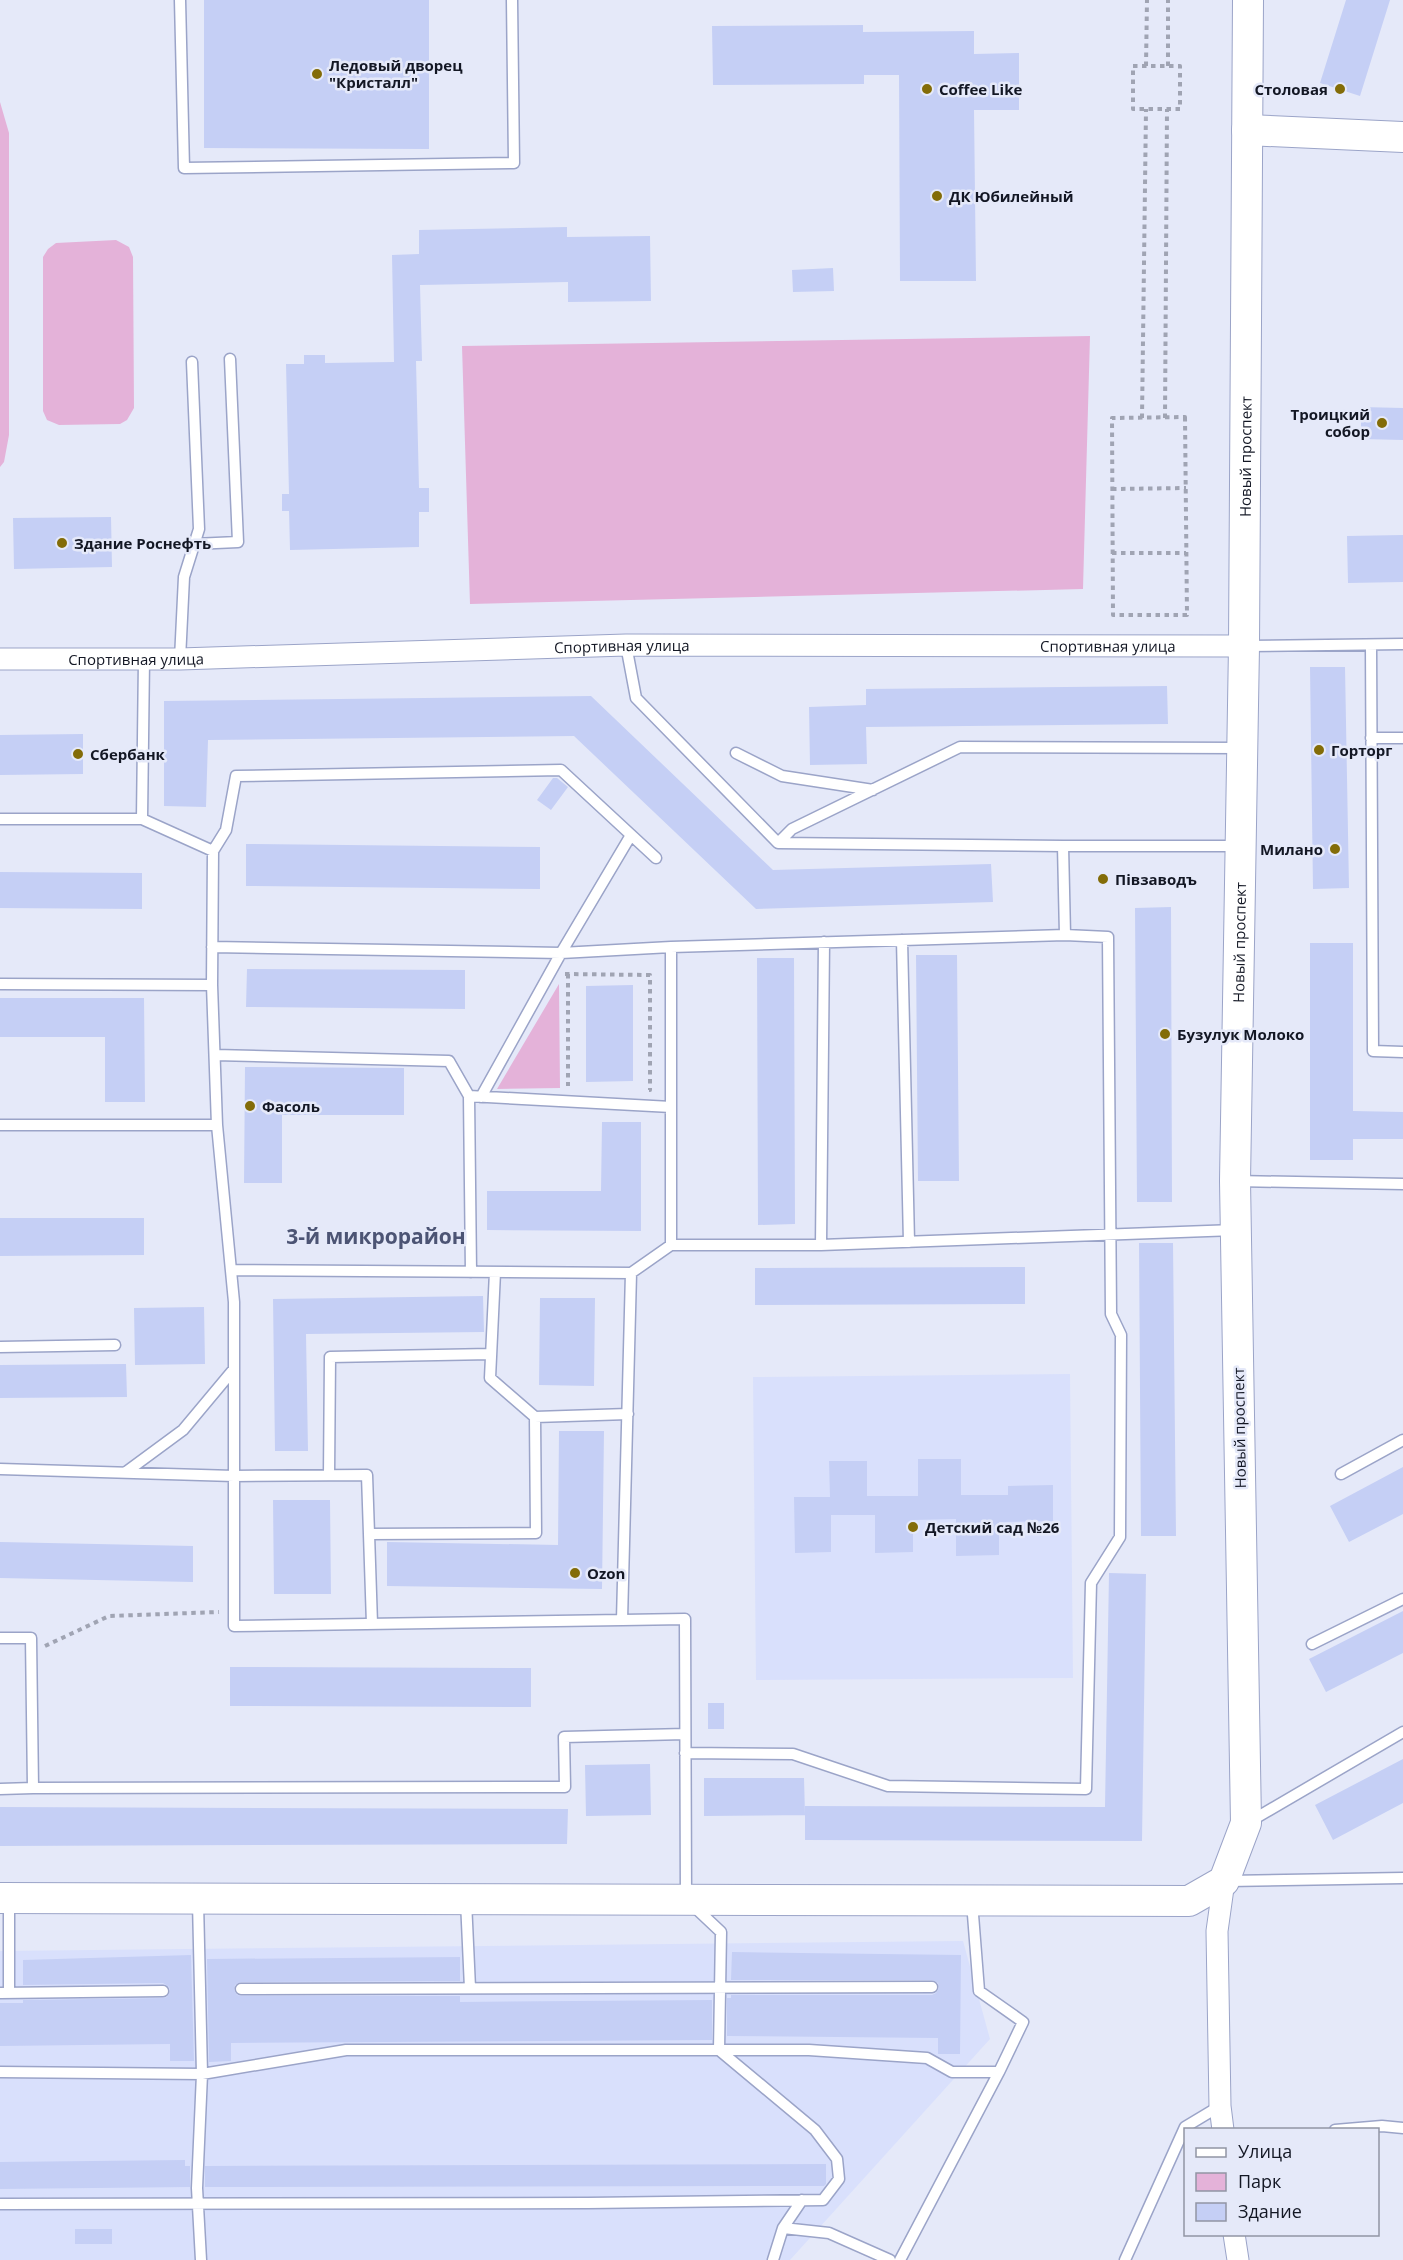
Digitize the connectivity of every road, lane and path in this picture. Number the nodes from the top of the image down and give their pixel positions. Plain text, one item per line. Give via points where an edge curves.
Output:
1 (180, 0) edge
2 (512, 0) edge
3 (1147, 0) edge
4 (1168, 0) edge
5 (1248, 0) edge
6 (1146, 66) junction
7 (1168, 66) junction
8 (1146, 109) junction
9 (1167, 109) junction
10 (1247, 130) junction
11 (1403, 137) edge
12 (230, 359) dead end
13 (192, 362) dead end
14 (1142, 418) junction
15 (1165, 418) junction
16 (1112, 489) junction
17 (1186, 489) junction
18 (194, 544) junction
19 (1112, 553) junction
20 (1186, 553) junction
21 (1403, 644) edge
22 (626, 645) junction
23 (1371, 645) junction
24 (1244, 646) junction
25 (0, 659) edge
26 (144, 659) junction
27 (180, 659) junction
28 (1371, 738) junction
29 (1403, 738) edge
30 (1242, 748) junction
31 (736, 753) dead end
32 (873, 790) junction
33 (0, 819) edge
34 (142, 819) junction
35 (631, 835) junction
36 (778, 843) junction
37 (1063, 846) junction
38 (1241, 846) junction
39 (213, 851) junction
40 (656, 858) dead end
41 (1065, 935) junction
42 (902, 940) junction
43 (824, 942) junction
44 (671, 947) junction
45 (212, 948) junction
46 (561, 953) junction
47 (549, 974) junction
48 (568, 974) junction
49 (0, 984) edge
50 (212, 985) junction
51 (1403, 1052) edge
52 (215, 1054) junction
53 (639, 1091) dead end
54 (568, 1092) dead end
55 (469, 1096) junction
56 (481, 1097) junction
57 (671, 1107) junction
58 (0, 1125) edge
59 (217, 1125) junction
60 (1235, 1181) junction
61 (1403, 1184) edge
62 (1236, 1230) junction
63 (1111, 1235) junction
64 (909, 1242) junction
65 (671, 1245) junction
66 (821, 1245) junction
67 (231, 1270) junction
68 (471, 1272) junction
69 (495, 1272) junction
70 (631, 1273) junction
71 (115, 1345) dead end
72 (0, 1347) edge
73 (491, 1354) junction
74 (234, 1368) junction
75 (627, 1414) junction
76 (535, 1417) junction
77 (1403, 1440) edge
78 (0, 1468) edge
79 (126, 1472) junction
80 (1341, 1474) dead end
81 (329, 1475) junction
82 (234, 1476) junction
83 (369, 1534) junction
84 (1403, 1599) edge
85 (233, 1611) junction
86 (622, 1620) junction
87 (372, 1624) junction
88 (0, 1638) edge
89 (1312, 1644) dead end
90 (31, 1653) junction
91 (1403, 1732) edge
92 (685, 1734) junction
93 (685, 1753) junction
94 (33, 1788) junction
95 (0, 1789) edge
96 (1246, 1823) junction
97 (1403, 1878) edge
98 (1224, 1881) junction
99 (4, 1898) edge
100 (198, 1898) junction
101 (466, 1899) junction
102 (686, 1899) junction
103 (972, 1900) junction
104 (720, 1987) junction
105 (932, 1987) dead end
106 (470, 1988) junction
107 (241, 1989) dead end
108 (163, 1991) dead end
109 (5, 1993) edge
110 (719, 2050) junction
111 (0, 2072) edge
112 (999, 2072) junction
113 (202, 2074) junction
114 (1220, 2106) junction
115 (1403, 2127) edge
116 (1185, 2128) edge
117 (1223, 2128) edge
118 (1358, 2128) edge
119 (1184, 2129) edge
120 (802, 2200) junction
121 (0, 2204) edge
122 (198, 2204) junction
123 (783, 2228) junction
124 (1234, 2236) edge
125 (201, 2260) edge
126 (773, 2260) edge
127 (890, 2260) edge
128 (900, 2260) edge
129 (1125, 2260) edge
130 (1238, 2260) edge

1 - 2 lane via 184,168 514,163
3 - 6 path
4 - 7 path
5 - 10 street, Новый проспект
6 - 7 path
6 - 8 path via 1133,66 1133,109
7 - 9 path via 1180,66 1180,109
8 - 9 path
8 - 14 path
9 - 15 path
10 - 11 street
10 - 24 street, Новый проспект
12 - 18 lane via 238,542
13 - 18 lane via 199,529
14 - 15 path
14 - 16 path via 1112,418
15 - 17 path via 1185,417
16 - 17 path
16 - 19 path
17 - 20 path
18 - 27 lane via 184,577
19 - 20 path
19 - 20 path via 1113,615 1186,615
21 - 23 lane
22 - 24 street, Спортивная улица
22 - 27 street, Спортивная улица
22 - 36 lane via 636,698
23 - 24 lane
23 - 28 lane
24 - 30 street, Новый проспект
25 - 26 street, Спортивная улица
26 - 27 street, Спортивная улица
26 - 34 lane
28 - 29 lane
28 - 51 lane via 1373,1051
30 - 32 lane via 960,747
30 - 38 street, Новый проспект
31 - 32 lane via 782,776
32 - 36 lane via 792,829
33 - 34 lane
34 - 39 lane
35 - 39 lane via 561,770 236,776 226,830
35 - 40 lane
35 - 46 lane
36 - 37 lane
37 - 38 lane
37 - 41 lane
38 - 60 street, Новый проспект
39 - 45 lane
41 - 42 lane
41 - 63 lane via 1108,937
42 - 43 lane
42 - 64 lane
43 - 44 lane
43 - 66 lane
44 - 46 lane
44 - 57 lane
45 - 46 lane
45 - 50 lane
46 - 47 lane
47 - 48 path
47 - 56 lane
48 - 53 path via 650,975 650,1090
48 - 54 path
49 - 50 lane
50 - 52 lane
52 - 55 lane via 449,1061
52 - 59 lane
55 - 56 lane
55 - 68 lane
56 - 57 lane
57 - 65 lane
58 - 59 lane
59 - 67 lane
60 - 61 lane
60 - 62 street, Новый проспект
62 - 63 lane
62 - 96 street, Новый проспект
63 - 64 lane
63 - 93 lane via 1111,1314 1121,1335 1120,1537 1091,1583 1086,1789 888,1786 793,1754
64 - 66 lane
65 - 66 lane
65 - 70 lane
67 - 68 lane
67 - 74 lane
68 - 69 lane
69 - 70 lane
69 - 73 lane
70 - 75 lane
71 - 72 lane
73 - 76 lane via 490,1378
73 - 81 lane via 330,1357
74 - 79 lane via 183,1430
74 - 82 lane
75 - 76 lane
75 - 86 lane
76 - 83 lane via 536,1533
77 - 80 lane
78 - 79 lane
79 - 82 lane
81 - 82 lane
81 - 83 lane via 367,1475
82 - 85 lane
83 - 87 lane
84 - 89 lane
85 - 87 lane via 234,1626
85 - 90 path via 109,1616
86 - 87 lane
86 - 92 lane via 686,1619
88 - 90 lane via 31,1638
90 - 94 lane
91 - 96 lane
92 - 93 lane
92 - 94 lane via 564,1737 565,1787
93 - 102 lane
94 - 95 lane
96 - 98 street, Новый проспект
97 - 98 lane
98 - 103 street via 1189,1901
98 - 114 street via 1217,1931
99 - 100 street
99 - 109 lane
100 - 101 street
100 - 113 lane
101 - 102 street
101 - 106 lane
102 - 103 street
102 - 104 lane via 721,1932
103 - 112 lane via 979,1991 1023,2022
104 - 105 lane
104 - 106 lane
104 - 110 lane
106 - 107 lane
108 - 109 lane
110 - 112 lane via 809,2050 927,2058 952,2072
110 - 113 lane via 346,2050
110 - 120 lane via 815,2130 837,2159 839,2179 823,2200
111 - 113 lane
112 - 128 lane
113 - 122 lane
114 - 116 lane
114 - 117 street
115 - 118 lane
119 - 129 lane
120 - 122 lane
120 - 123 lane
121 - 122 lane
122 - 125 lane
123 - 126 lane
123 - 127 lane via 829,2234
124 - 130 street

